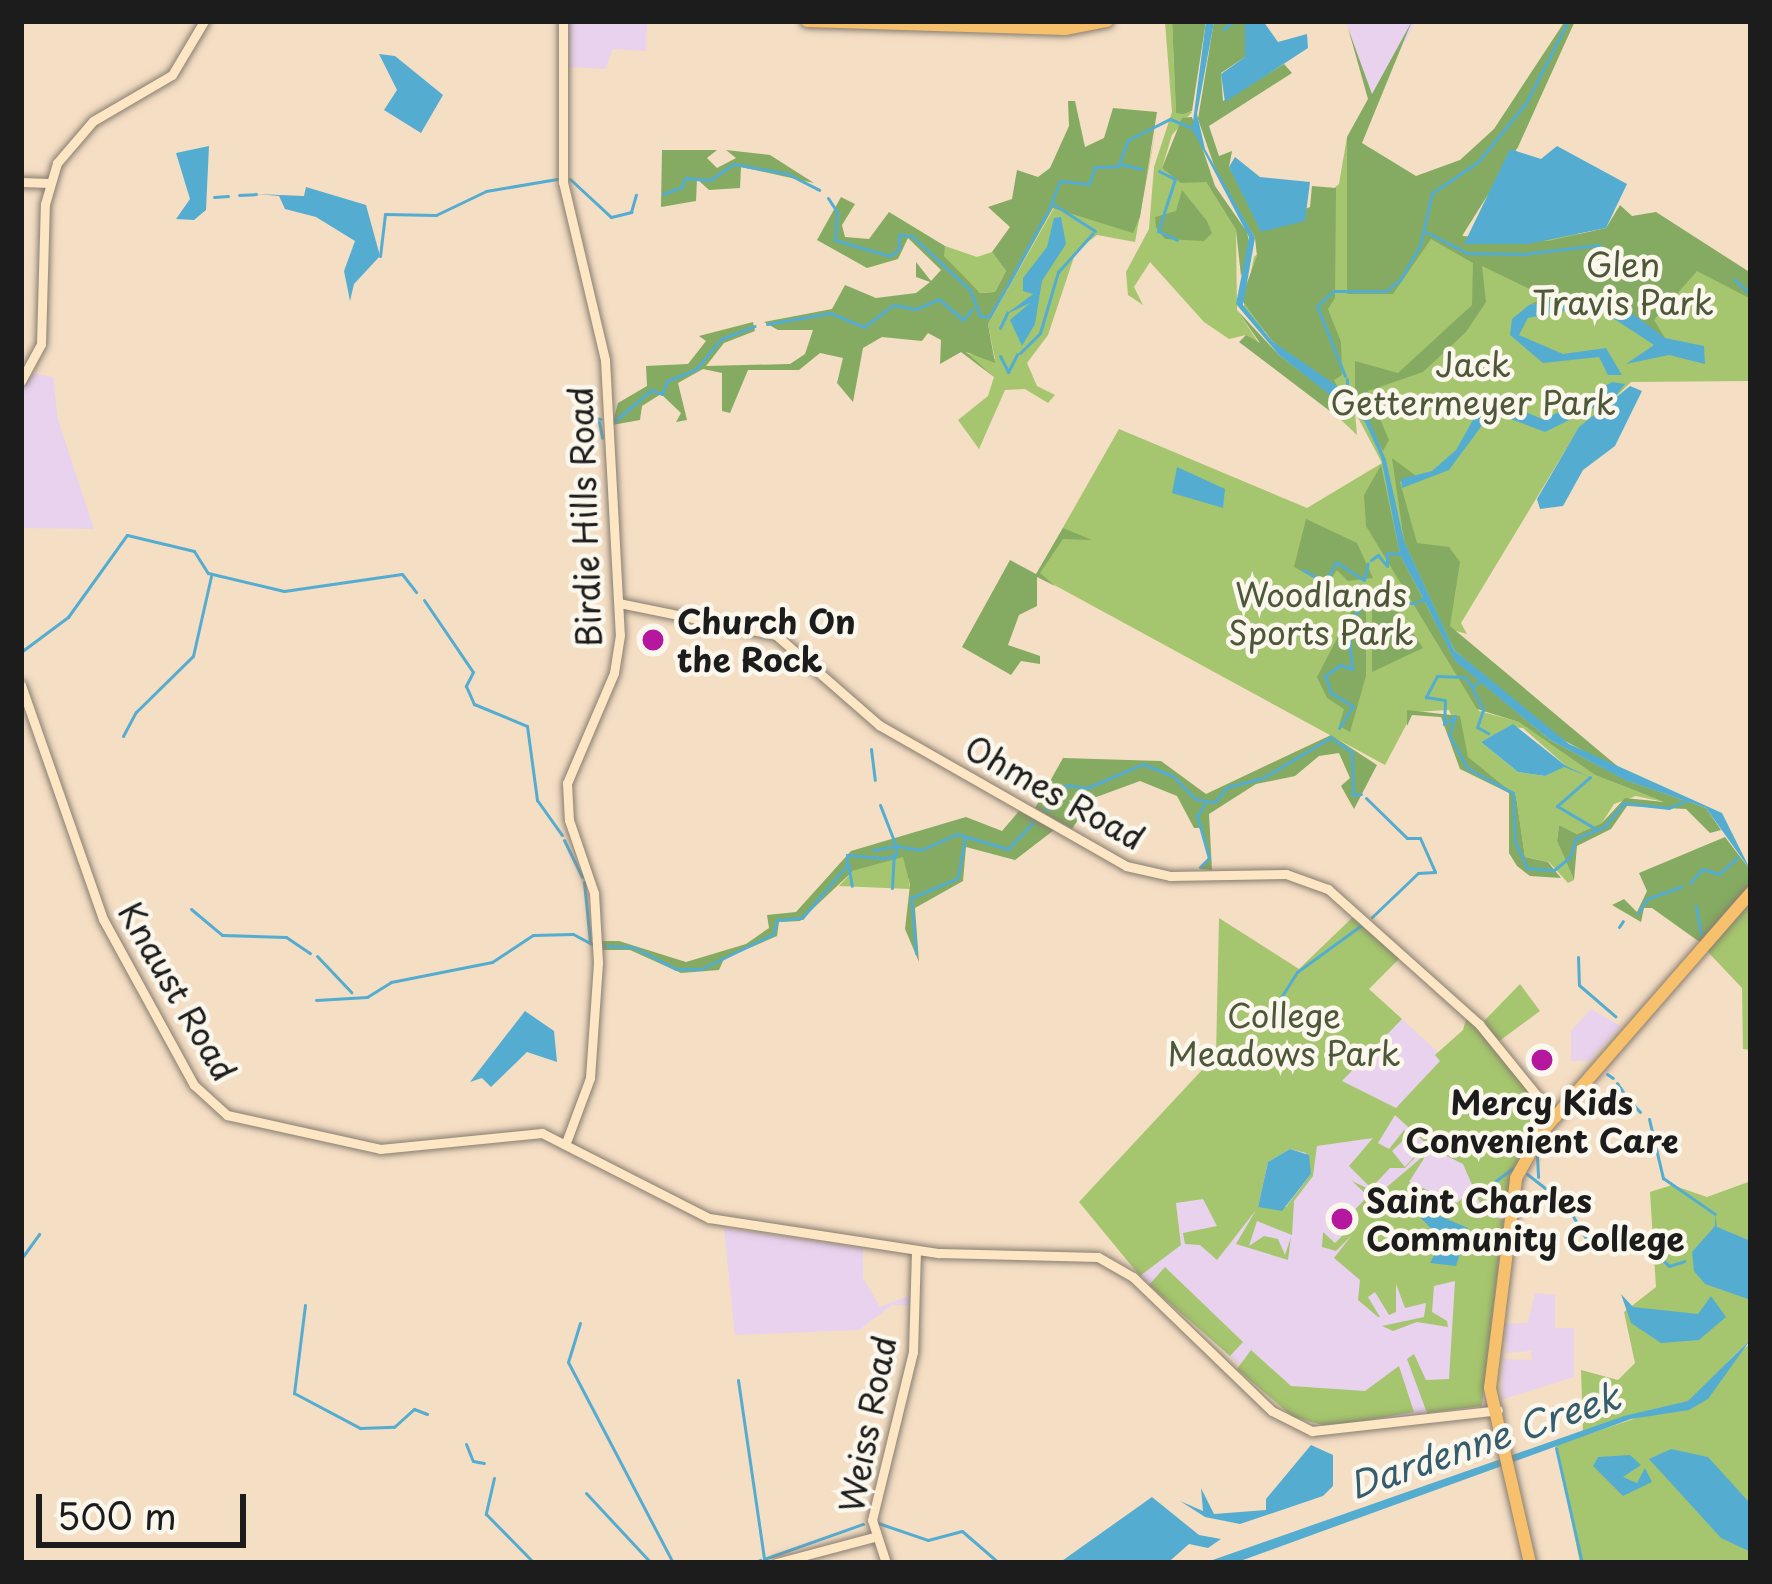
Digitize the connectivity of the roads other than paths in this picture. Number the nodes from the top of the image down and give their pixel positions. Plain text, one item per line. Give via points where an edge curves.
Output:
1 (205, 21) edge
2 (563, 21) edge
3 (807, 21) edge
4 (1107, 21) edge
5 (21, 182) edge
6 (49, 183) junction
7 (21, 381) edge
8 (619, 603) junction
9 (21, 685) edge
10 (1751, 892) edge
11 (1555, 1118) junction
12 (572, 1126) junction
13 (554, 1136) junction
14 (567, 1141) junction
15 (581, 1148) junction
16 (916, 1250) junction
17 (1495, 1408) junction
18 (872, 1524) junction
19 (874, 1537) junction
20 (861, 1540) junction
21 (879, 1551) junction
22 (776, 1563) edge
23 (886, 1563) edge
24 (1531, 1563) edge

1 - 6 main road via 172,75 86,126
2 - 8 main road, Birdie Hills Road via 563,182 605,360
3 - 4 main road via 1065,29
5 - 6 main road
6 - 7 main road via 42,340
8 - 11 main road, Ohmes Road via 776,635 879,725 1126,866 1170,876 1286,874 1328,889 1485,1030
8 - 12 main road, Birdie Hills Road via 614,674 567,783 569,820 595,901 598,962 590,1078
9 - 13 main road, Knaust Road via 100,911 211,1104 242,1120 374,1148
10 - 11 main road
11 - 17 main road via 1531,1148 1509,1210 1491,1348
12 - 13 main road
12 - 14 main road, Birdie Hills Road
12 - 15 main road
13 - 14 main road, Knaust Road
14 - 15 main road, Knaust Road
15 - 16 main road, Knaust Road via 704,1217
16 - 17 main road, Knaust Road via 1108,1261 1288,1416 1326,1428
16 - 18 main road, Weiss Road via 912,1356
17 - 24 main road
18 - 19 main road, Weiss Road
18 - 20 main road
19 - 20 main road
19 - 21 main road, Weiss Road
20 - 21 main road
20 - 22 main road
21 - 23 main road, Weiss Road

